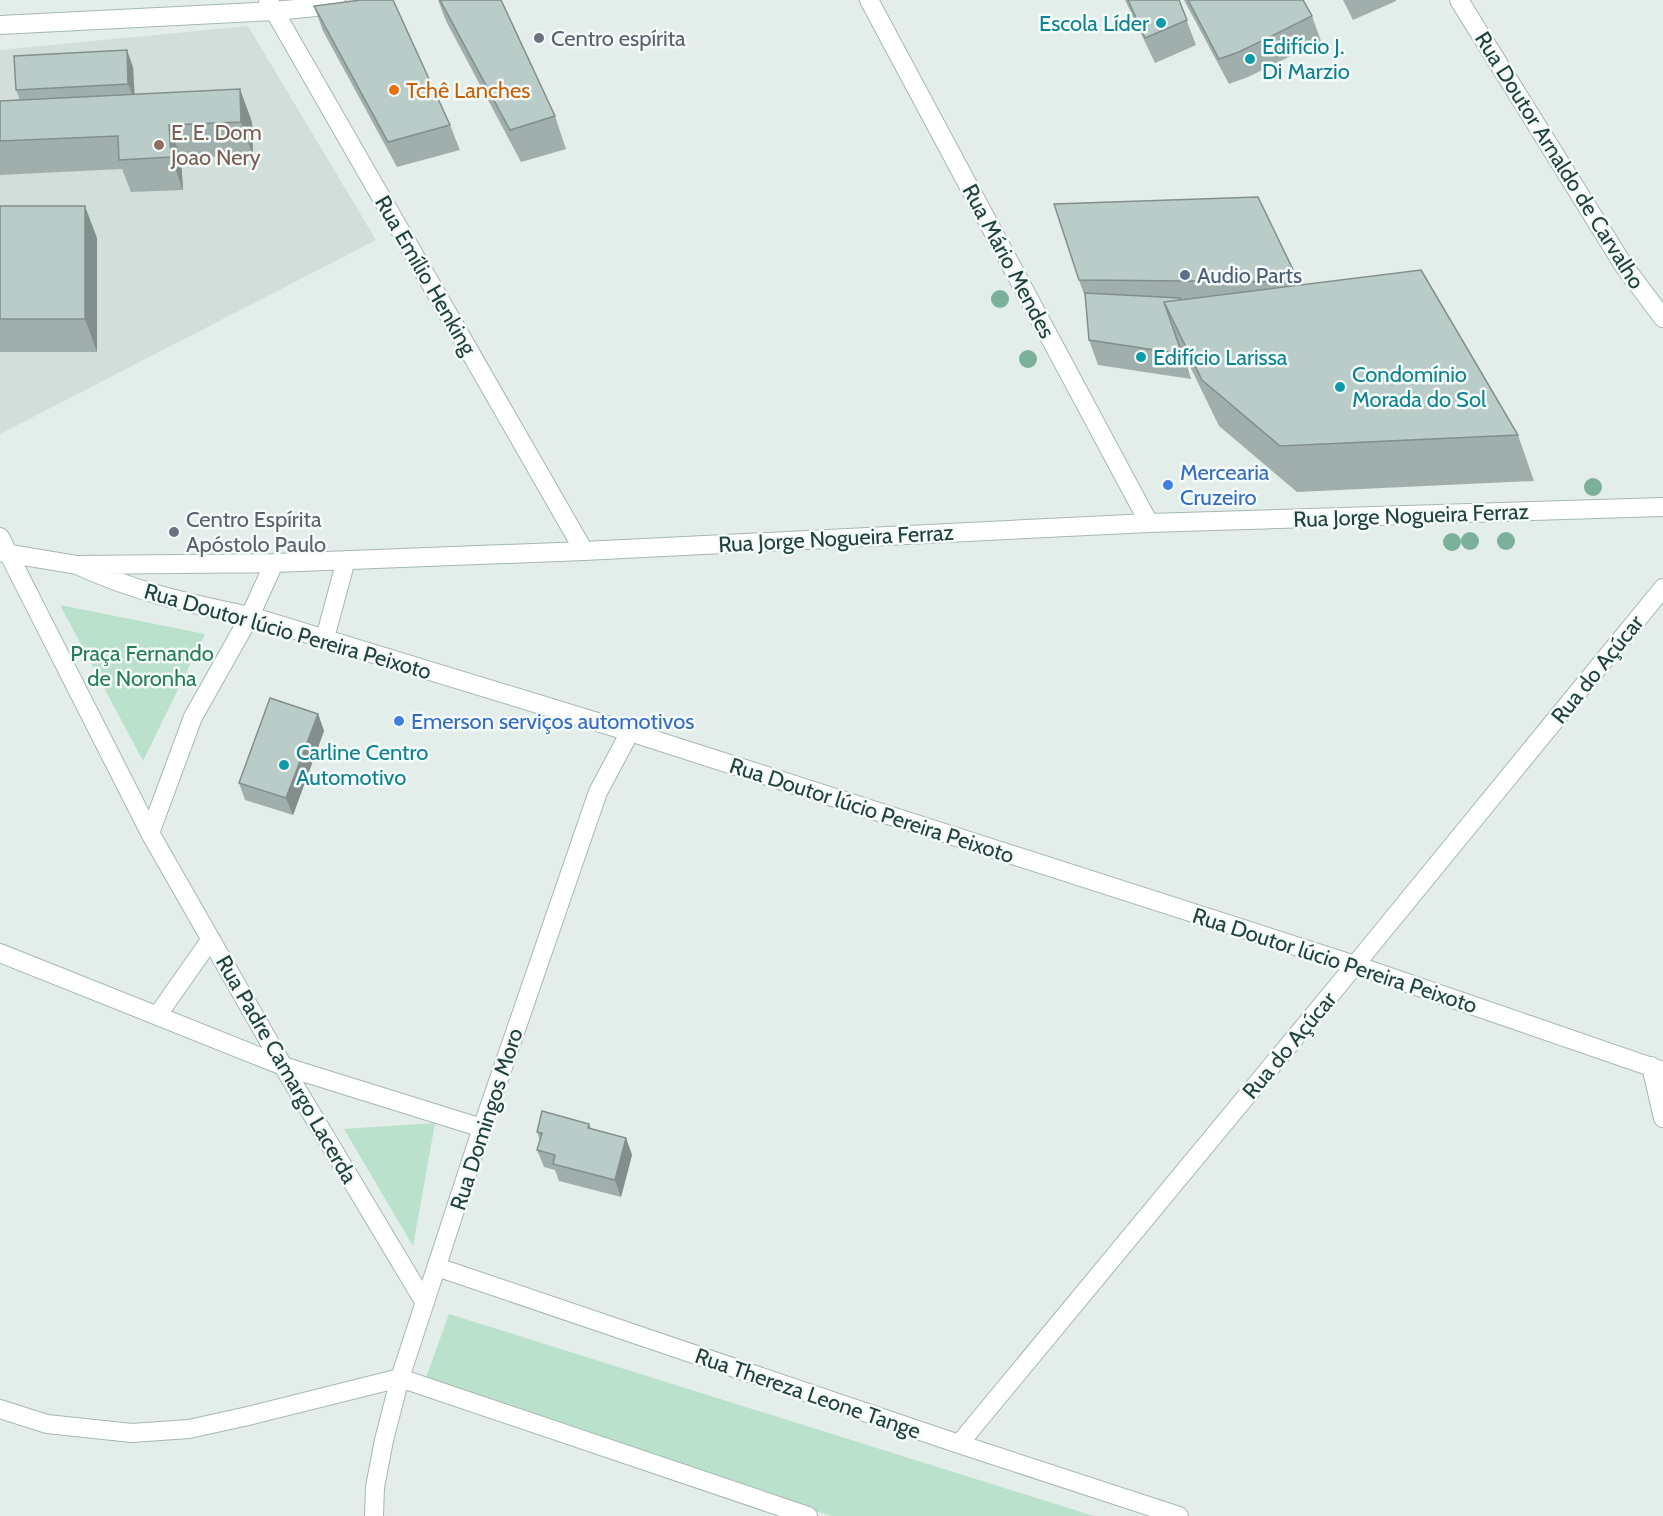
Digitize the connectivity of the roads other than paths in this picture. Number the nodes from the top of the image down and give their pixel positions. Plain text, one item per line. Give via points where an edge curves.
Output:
1 (869, 0) edge
2 (1459, 0) edge
3 (355, 3) edge
4 (271, 5) edge
5 (0, 25) edge
6 (1663, 318) edge
7 (1663, 507) edge
8 (1149, 523) junction
9 (0, 537) edge
10 (584, 551) junction
11 (5, 553) edge
12 (346, 560) junction
13 (274, 563) junction
14 (77, 565) junction
15 (1663, 588) edge
16 (250, 616) junction
17 (325, 638) junction
18 (630, 732) junction
19 (150, 833) junction
20 (211, 939) junction
21 (0, 953) edge
22 (1355, 966) junction
23 (157, 1016) junction
24 (283, 1066) junction
25 (1657, 1069) edge
26 (1663, 1118) edge
27 (482, 1128) junction
28 (438, 1267) junction
29 (425, 1303) junction
30 (400, 1378) junction
31 (0, 1409) edge
32 (958, 1444) junction
33 (374, 1516) edge
34 (808, 1516) edge
35 (1179, 1516) edge

1 - 8 street, Rua Mário Mendes
2 - 6 street, Rua Doutor Arnaldo de Carvalho via 1624,266
3 - 4 street
4 - 5 street
4 - 10 street, Rua Emílio Henking
7 - 8 street, Rua Jorge Nogueira Ferraz
8 - 10 street, Rua Jorge Nogueira Ferraz
9 - 11 street, Rua Padre Camargo Lacerda
10 - 12 street, Rua Jorge Nogueira Ferraz
11 - 14 street, Rua Jorge Nogueira Ferraz
11 - 19 street, Rua Padre Camargo Lacerda
12 - 13 street, Rua Jorge Nogueira Ferraz
12 - 17 street
13 - 14 street, Rua Jorge Nogueira Ferraz
13 - 16 street
14 - 16 street, Rua Doutor lúcio Pereira Peixoto via 185,603
15 - 22 street, Rua do Açúcar
16 - 17 street, Rua Doutor lúcio Pereira Peixoto
16 - 19 street via 194,717
17 - 18 street, Rua Doutor lúcio Pereira Peixoto
18 - 22 street, Rua Doutor lúcio Pereira Peixoto
18 - 27 street, Rua Domingos Moro via 598,792
19 - 20 street, Rua Padre Camargo Lacerda
20 - 23 street
20 - 24 street, Rua Padre Camargo Lacerda
21 - 23 street
22 - 25 street, Rua Doutor lúcio Pereira Peixoto
22 - 32 street, Rua do Açúcar
23 - 24 street
24 - 27 street
24 - 29 street, Rua Padre Camargo Lacerda
25 - 26 street
27 - 28 street, Rua Domingos Moro
28 - 29 street, Rua Domingos Moro
28 - 32 street, Rua Thereza Leone Tange
29 - 30 street, Rua Domingos Moro
30 - 31 street via 189,1429 122,1432 47,1424
30 - 33 street, Rua Domingos Moro via 375,1487
30 - 34 street
32 - 35 street, Rua Thereza Leone Tange

